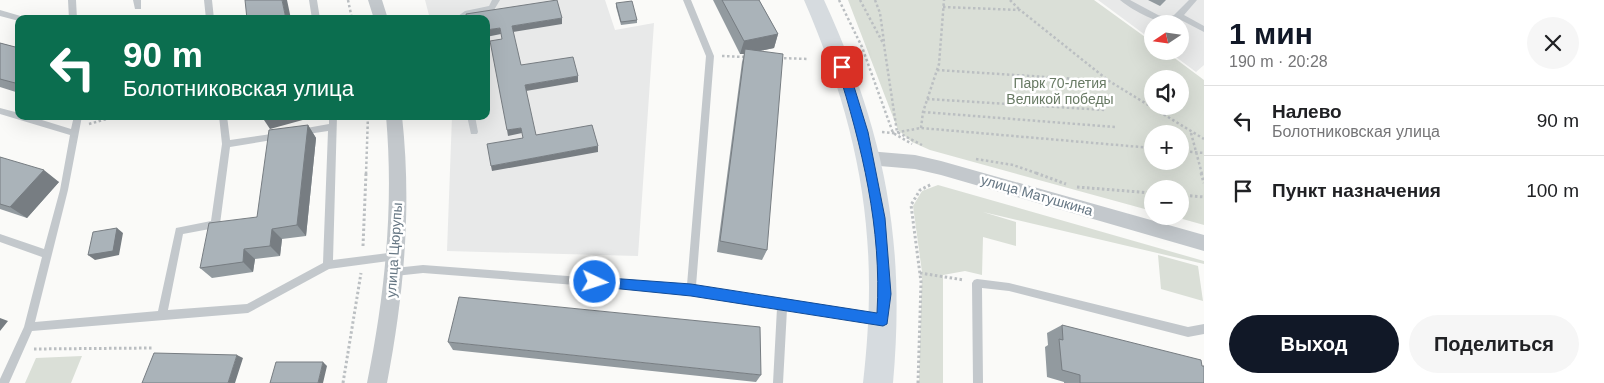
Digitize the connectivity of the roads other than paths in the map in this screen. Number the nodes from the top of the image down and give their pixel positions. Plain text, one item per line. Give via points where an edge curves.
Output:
1 (72, 0) edge
2 (208, 0) edge
3 (313, 0) edge
4 (375, 0) edge
5 (496, 0) edge
6 (688, 0) edge
7 (814, 0) edge
8 (1124, 0) edge
9 (1193, 0) edge
10 (0, 13) edge
11 (74, 15) edge
12 (210, 15) edge
13 (315, 15) edge
14 (380, 15) edge
15 (465, 15) edge
16 (1154, 15) edge
17 (1178, 15) edge
18 (15, 17) edge
19 (1189, 21) edge
20 (1204, 29) edge
21 (0, 111) edge
22 (15, 115) edge
23 (36, 120) edge
24 (77, 120) edge
25 (223, 120) edge
26 (333, 120) edge
27 (394, 120) edge
28 (472, 120) edge
29 (333, 127) junction
30 (76, 130) junction
31 (474, 132) dead end
32 (294, 133) edge
33 (284, 135) edge
34 (226, 144) junction
35 (868, 158) junction
36 (0, 238) edge
37 (1204, 243) edge
38 (47, 254) junction
39 (396, 264) junction
40 (328, 265) junction
41 (691, 290) junction
42 (782, 304) junction
43 (162, 316) junction
44 (883, 320) junction
45 (29, 327) junction
46 (1204, 329) edge
47 (4, 383) edge
48 (377, 383) edge
49 (778, 383) edge
50 (878, 383) edge
51 (978, 383) edge

1 - 11 lane
2 - 12 lane
3 - 13 lane
4 - 14 street
5 - 15 lane via 491,8
6 - 41 lane via 710,56
7 - 35 street via 849,82
8 - 16 lane
9 - 17 lane
10 - 18 lane
19 - 20 lane
21 - 22 lane
23 - 30 lane
24 - 30 lane
25 - 34 lane
26 - 29 lane
27 - 39 street, улица Цюрупы via 398,148
28 - 31 lane
29 - 32 lane
29 - 40 lane
30 - 38 lane
33 - 34 lane
34 - 43 lane via 215,224 179,231
35 - 37 street, улица Матушкина via 930,166
35 - 44 street via 883,254
36 - 38 lane
38 - 45 lane
39 - 40 lane via 363,261
39 - 41 lane via 423,269
39 - 48 street, улица Цюрупы
40 - 43 lane via 248,308
41 - 42 lane
42 - 44 lane
42 - 49 lane
43 - 45 lane
44 - 50 street
45 - 47 lane
46 - 51 lane via 1188,332 1009,287 977,283

